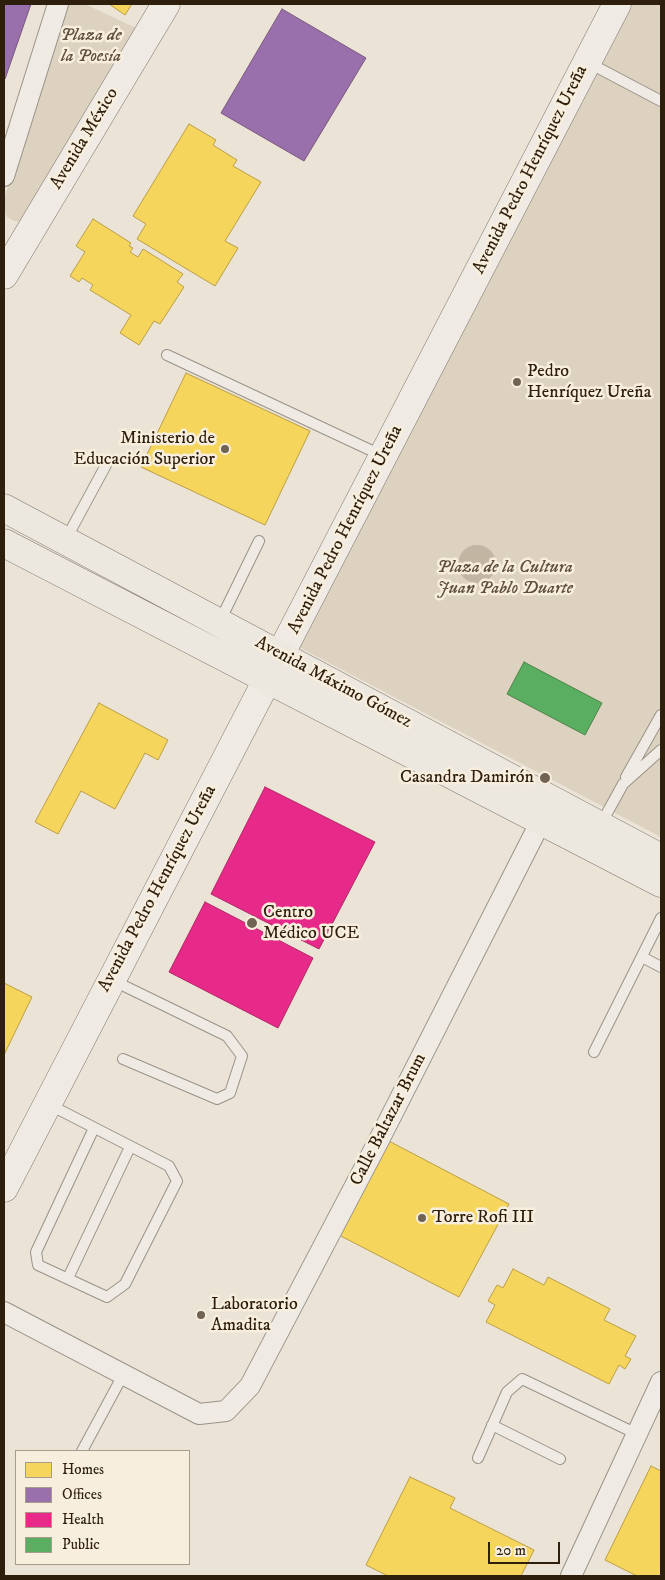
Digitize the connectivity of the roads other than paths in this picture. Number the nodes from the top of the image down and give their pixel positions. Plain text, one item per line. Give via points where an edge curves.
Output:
1 (58, 4) edge
2 (166, 4) edge
3 (617, 4) edge
4 (587, 62) junction
5 (661, 101) edge
6 (4, 176) edge
7 (38, 217) junction
8 (4, 238) edge
9 (4, 275) edge
10 (167, 355) dead end
11 (384, 456) junction
12 (106, 465) dead end
13 (4, 508) edge
14 (65, 541) junction
15 (259, 542) dead end
16 (4, 543) edge
17 (219, 622) junction
18 (281, 655) junction
19 (268, 680) junction
20 (661, 715) edge
21 (661, 750) edge
22 (622, 784) junction
23 (541, 821) junction
24 (600, 826) junction
25 (661, 858) edge
26 (661, 883) edge
27 (661, 918) edge
28 (642, 957) junction
29 (661, 967) edge
30 (110, 980) junction
31 (594, 1052) dead end
32 (123, 1058) dead end
33 (48, 1104) junction
34 (94, 1128) junction
35 (130, 1147) junction
36 (8, 1172) edge
37 (68, 1278) junction
38 (4, 1312) edge
39 (123, 1374) junction
40 (661, 1382) edge
41 (492, 1425) junction
42 (637, 1434) junction
43 (83, 1450) edge
44 (478, 1458) dead end
45 (560, 1459) dead end
46 (571, 1576) edge

1 - 6 street
2 - 7 main road, Avenida México
3 - 4 main road, Avenida Pedro Henríquez Ureña
4 - 5 lane
4 - 11 main road, Avenida Pedro Henríquez Ureña
7 - 8 main road via 20,236 10,240
7 - 9 main road, Avenida México
10 - 11 lane
11 - 18 main road, Avenida Pedro Henríquez Ureña
12 - 14 lane
13 - 14 main road, Avenida Máximo Gómez
14 - 17 main road, Avenida Máximo Gómez
15 - 17 lane
16 - 19 main road, Avenida Máximo Gómez
17 - 18 main road, Avenida Máximo Gómez
18 - 19 main road, Avenida Pedro Henríquez Ureña
18 - 24 main road, Avenida Máximo Gómez
19 - 23 main road, Avenida Máximo Gómez
19 - 30 main road, Avenida Pedro Henríquez Ureña
20 - 22 lane
21 - 22 lane
22 - 24 lane
23 - 26 main road, Avenida Máximo Gómez
23 - 39 street, Calle Baltazar Brum via 250,1386 226,1411 199,1414
24 - 25 main road, Avenida Máximo Gómez
27 - 28 lane
28 - 29 lane
28 - 31 lane
30 - 32 lane via 228,1036 242,1056 230,1093 217,1099
30 - 33 main road, Avenida Pedro Henríquez Ureña
33 - 34 lane
33 - 36 main road, Avenida Pedro Henríquez Ureña
34 - 35 lane
34 - 37 lane via 36,1252 38,1265
35 - 37 lane
35 - 37 lane via 170,1166 177,1180 125,1284 107,1297
38 - 39 street
39 - 43 lane
40 - 42 street
41 - 42 lane via 507,1392 522,1378
41 - 44 lane
41 - 45 lane
42 - 46 street

